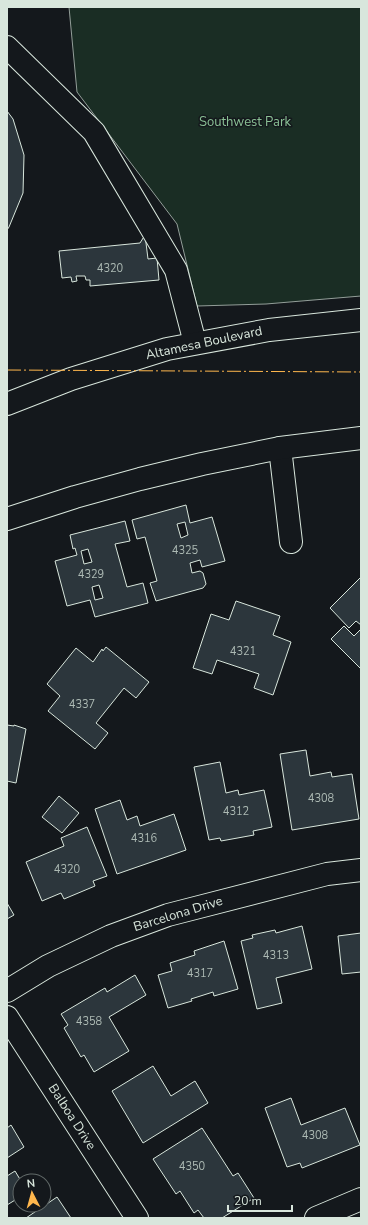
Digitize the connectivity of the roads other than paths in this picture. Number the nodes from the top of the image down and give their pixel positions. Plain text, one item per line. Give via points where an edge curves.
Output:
1 (7, 47) edge
2 (361, 320) edge
3 (195, 343) junction
4 (7, 404) edge
5 (361, 438) edge
6 (280, 448) junction
7 (7, 519) edge
8 (291, 542) dead end
9 (361, 870) edge
10 (7, 991) edge
11 (7, 1017) edge
12 (361, 1199) edge
13 (137, 1218) edge
14 (316, 1218) edge

1 - 3 street via 94,132 176,270
2 - 3 street, Altamesa Boulevard via 269,330
3 - 4 street, Altamesa Boulevard via 167,349 71,379
5 - 6 street
6 - 7 street via 140,479
6 - 8 street
9 - 10 street, Barcelona Drive via 327,874 168,915 111,936 48,966
11 - 13 street, Balboa Drive
12 - 14 street

